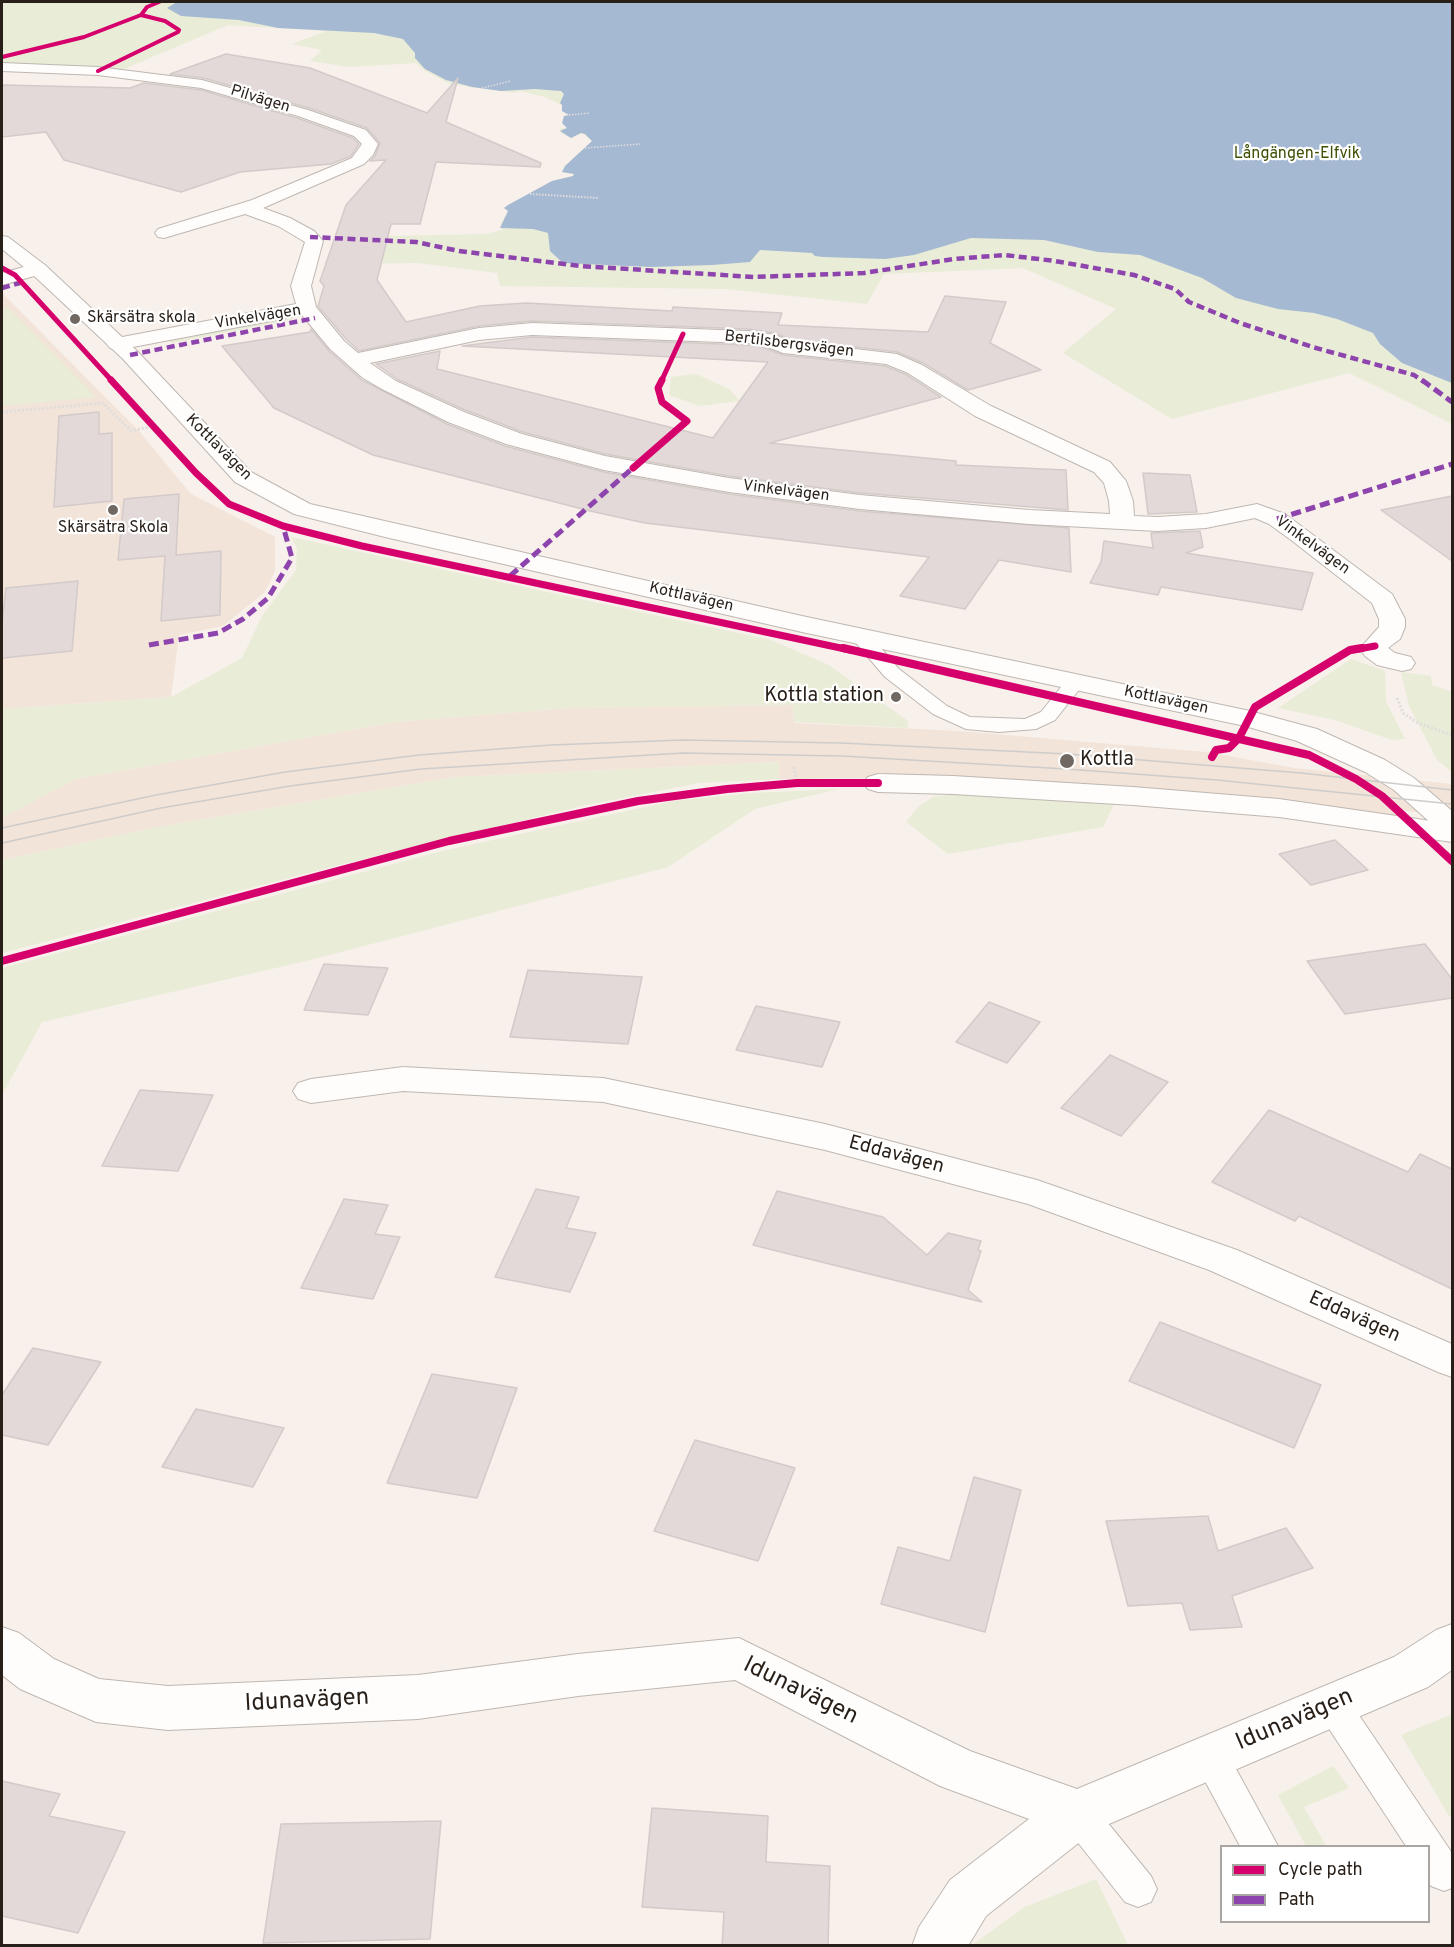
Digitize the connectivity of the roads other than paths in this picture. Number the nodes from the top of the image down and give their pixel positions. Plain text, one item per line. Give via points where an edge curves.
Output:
1 (2, 67) edge
2 (246, 208) junction
3 (164, 232) dead end
4 (2, 241) edge
5 (38, 269) junction
6 (2, 279) edge
7 (307, 308) junction
8 (117, 344) junction
9 (355, 360) junction
10 (1122, 522) junction
11 (860, 636) junction
12 (1394, 661) road end
13 (1076, 681) junction
14 (878, 783) road end
15 (1452, 826) edge
16 (1452, 833) edge
17 (311, 1091) dead end
18 (1452, 1361) edge
19 (1452, 1645) edge
20 (2, 1648) edge
21 (1332, 1704) junction
22 (1210, 1757) junction
23 (1077, 1813) junction
24 (1259, 1845) edge
25 (1426, 1845) edge
26 (1138, 1889) dead end
27 (938, 1946) edge

1 - 2 street, Pilvägen via 98,71 202,84 303,113 368,139 367,152 358,161
2 - 3 street, Pilvägen
2 - 7 street via 284,222 314,241 301,285
4 - 5 street, Kottlavägen
5 - 6 street
5 - 8 street, Kottlavägen
7 - 8 street, Vinkelvägen
7 - 9 street, Vinkelvägen via 337,345
8 - 11 street, Kottlavägen via 243,477 302,509
9 - 10 street, Vinkelvägen via 388,385 456,417 514,439 604,463 860,502
9 - 10 street, Bertilsbergsvägen via 479,334 532,329 748,336 768,339 783,347 890,358 983,411 1102,467 1115,481
10 - 12 street, Vinkelvägen via 1194,523 1257,511 1277,519 1383,599 1392,619 1391,633 1374,650
11 - 13 street, Kottlavägen
11 - 13 lane via 892,673 940,710 966,723 1029,725 1048,716
13 - 15 street, Kottlavägen via 1308,735 1404,784
14 - 16 street via 953,784 1279,808
17 - 18 street, Eddavägen via 404,1079 603,1090 825,1137 1037,1192 1223,1260
19 - 21 street, Idunavägen via 1411,1672
20 - 23 street, Idunavägen via 37,1674 96,1700 168,1708 418,1697 578,1675 739,1659 957,1770
21 - 22 street, Idunavägen
21 - 25 lane
22 - 23 street, Idunavägen
22 - 24 lane
23 - 26 lane
23 - 27 street via 968,1898

